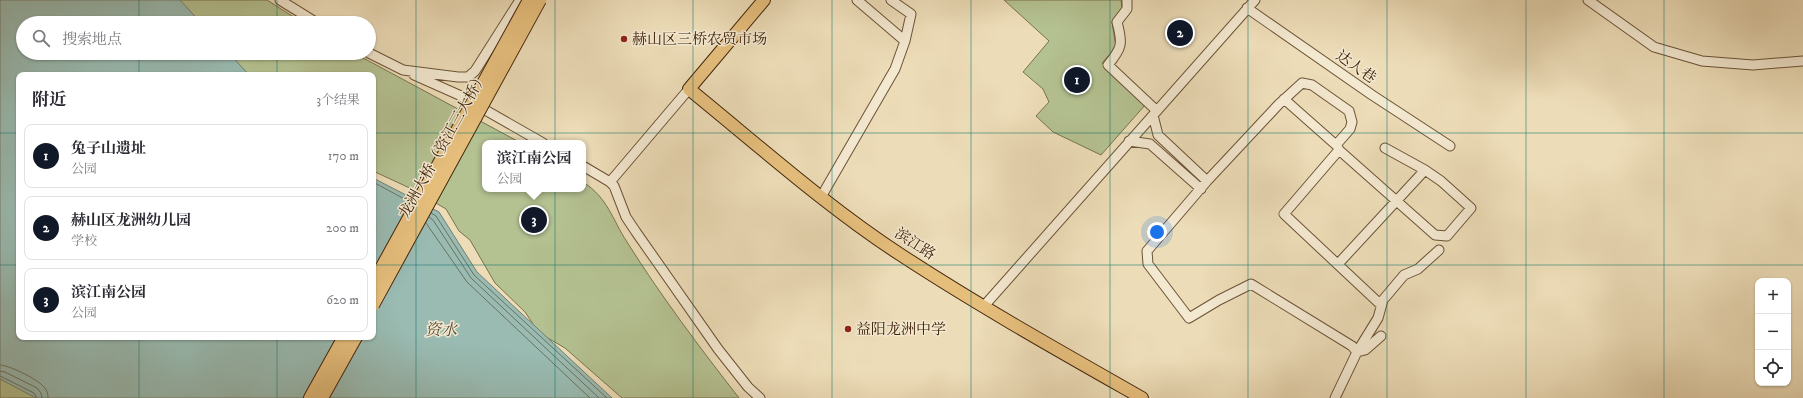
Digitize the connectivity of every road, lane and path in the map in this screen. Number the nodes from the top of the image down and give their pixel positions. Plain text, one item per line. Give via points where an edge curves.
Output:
1 (280, 0) edge
2 (285, 0) edge
3 (520, 0) edge
4 (529, 0) edge
5 (540, 0) edge
6 (764, 0) edge
7 (857, 0) edge
8 (890, 0) edge
9 (1127, 0) edge
10 (1255, 0) edge
11 (1588, 0) edge
12 (292, 8) junction
13 (1247, 8) junction
14 (305, 16) edge
15 (905, 41) junction
16 (376, 56) edge
17 (1803, 61) edge
18 (403, 70) junction
19 (689, 89) junction
20 (1284, 100) junction
21 (1155, 113) junction
22 (538, 140) edge
23 (1129, 141) junction
24 (1450, 146) dead end
25 (1338, 147) junction
26 (1385, 148) dead end
27 (586, 168) edge
28 (1425, 170) junction
29 (1207, 181) junction
30 (610, 182) junction
31 (1201, 189) junction
32 (821, 197) junction
33 (1397, 200) junction
34 (1439, 250) dead end
35 (1338, 264) junction
36 (376, 279) edge
37 (376, 301) edge
38 (1381, 305) junction
39 (984, 306) junction
40 (1381, 336) dead end
41 (342, 340) edge
42 (354, 340) edge
43 (1356, 352) junction
44 (310, 398) edge
45 (322, 398) edge
46 (760, 398) edge
47 (1142, 398) edge
48 (1335, 398) edge

1 - 12 street
2 - 12 street
3 - 18 street via 475,72 458,77
4 - 36 main road, 龙洲大桥（资江三大桥）, bridge
5 - 37 main road, 龙洲大桥（资江三大桥）, bridge
6 - 19 main road
7 - 15 street
8 - 15 street via 911,14
9 - 21 street via 1127,9 1117,22 1122,41 1118,52 1108,65
10 - 13 street
11 - 17 street via 1654,47 1702,61 1753,65
12 - 14 street
13 - 21 street
13 - 24 street, 达人巷
15 - 32 street via 888,82
16 - 18 street
18 - 22 street via 459,95
19 - 30 street
19 - 32 main road, 滨江路
20 - 25 street
20 - 25 street via 1302,83 1312,85 1349,111 1352,122 1350,129
20 - 29 street
21 - 23 street
21 - 29 street via 1158,135
23 - 31 street via 1150,144
23 - 39 street
25 - 33 street
25 - 35 street via 1284,214
26 - 28 street
27 - 30 street
28 - 33 street
28 - 33 street via 1441,180 1471,208 1447,236 1435,234
29 - 31 street
30 - 46 street via 626,217 718,349
31 - 43 street via 1147,251 1148,264 1189,318 1251,284 1352,346
32 - 39 main road, 滨江路 via 900,254
33 - 35 street
34 - 38 street via 1418,269 1404,275
35 - 38 street
38 - 43 street via 1378,318
39 - 47 main road, 滨江路
40 - 43 street via 1365,350
41 - 44 main road
42 - 45 main road
43 - 48 street

